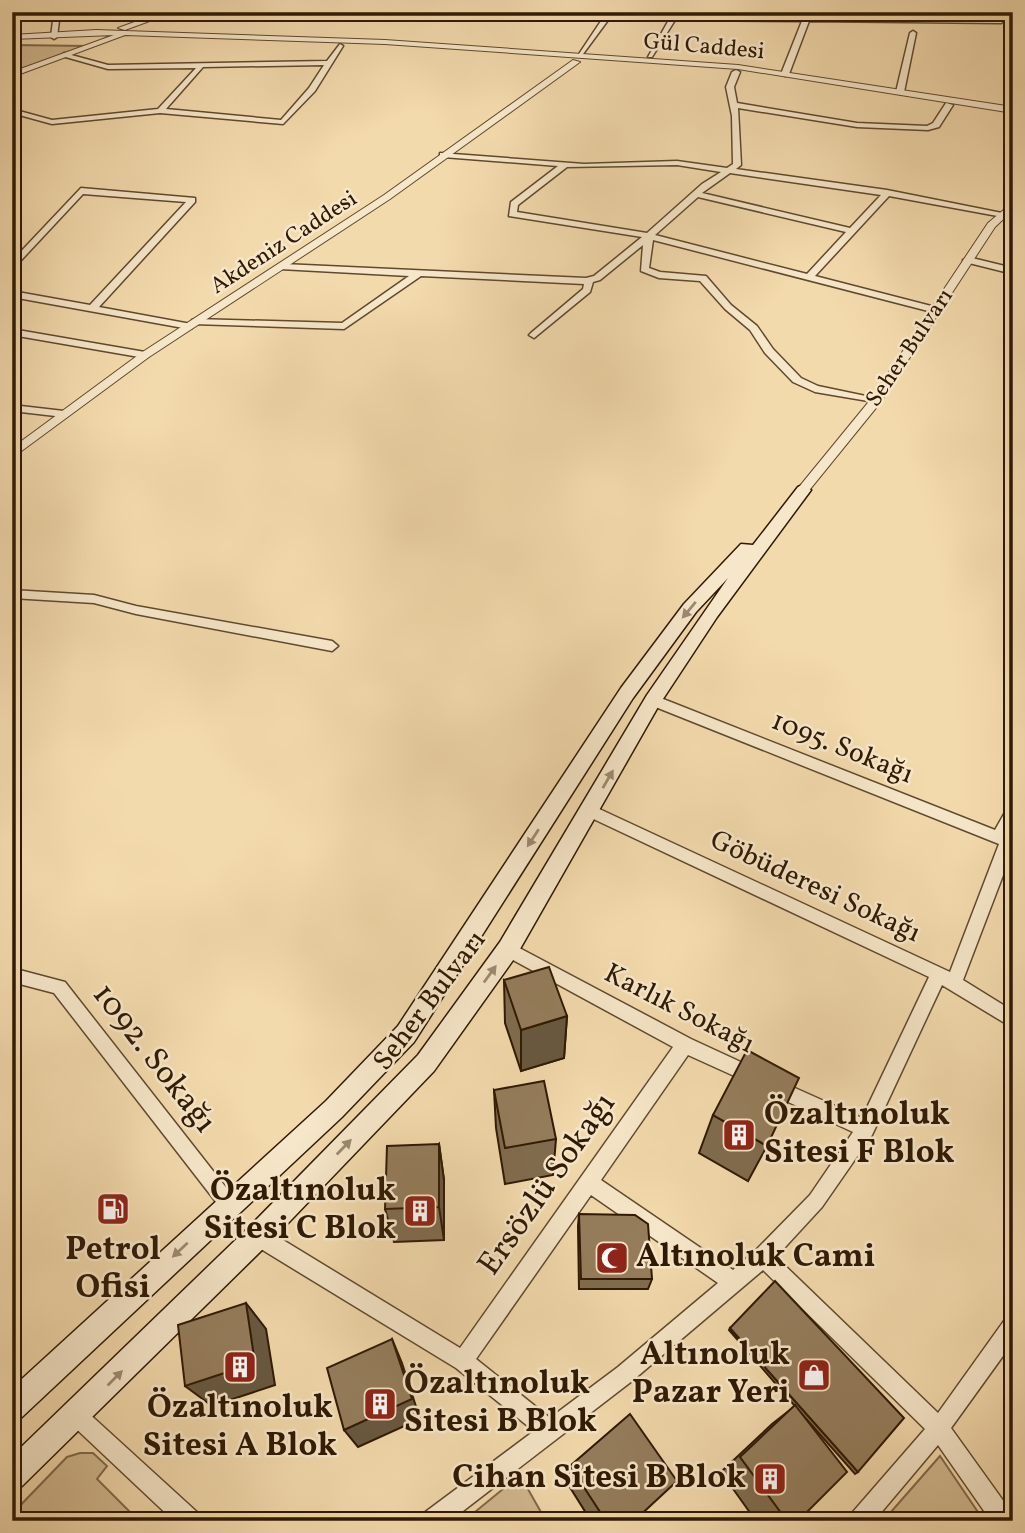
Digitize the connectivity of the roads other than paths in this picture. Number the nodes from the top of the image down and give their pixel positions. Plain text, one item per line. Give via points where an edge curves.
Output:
1 (57, 12) edge
2 (170, 12) edge
3 (611, 12) edge
4 (995, 12) edge
5 (806, 19) junction
6 (1001, 21) junction
7 (141, 23) junction
8 (1011, 26) edge
9 (96, 32) junction
10 (913, 33) dead end
11 (122, 34) junction
12 (158, 34) junction
13 (12, 40) edge
14 (51, 40) junction
15 (103, 43) junction
16 (78, 44) junction
17 (340, 46) junction
18 (650, 56) dead end
19 (60, 57) junction
20 (579, 57) junction
21 (330, 63) junction
22 (200, 68) junction
23 (736, 72) junction
24 (785, 74) junction
25 (12, 75) edge
26 (900, 92) junction
27 (733, 105) junction
28 (949, 105) junction
29 (1013, 110) edge
30 (12, 111) edge
31 (160, 111) junction
32 (1013, 116) edge
33 (443, 155) junction
34 (566, 164) junction
35 (727, 170) junction
36 (887, 193) junction
37 (697, 194) junction
38 (1010, 208) edge
39 (852, 230) junction
40 (649, 236) junction
41 (968, 260) junction
42 (12, 267) edge
43 (283, 267) junction
44 (1013, 271) edge
45 (419, 273) junction
46 (808, 278) junction
47 (589, 280) junction
48 (12, 295) edge
49 (92, 309) junction
50 (936, 310) junction
51 (192, 324) junction
52 (12, 332) edge
53 (534, 335) dead end
54 (145, 355) junction
55 (876, 401) junction
56 (12, 408) edge
57 (64, 414) junction
58 (12, 454) edge
59 (803, 489) junction
60 (12, 594) edge
61 (332, 646) dead end
62 (653, 700) junction
63 (590, 811) junction
64 (1013, 811) edge
65 (1007, 840) edge
66 (508, 949) junction
67 (12, 975) edge
68 (946, 979) junction
69 (1013, 1020) edge
70 (685, 1045) junction
71 (866, 1129) junction
72 (589, 1183) junction
73 (229, 1205) junction
74 (258, 1236) junction
75 (763, 1257) junction
76 (732, 1281) junction
77 (1013, 1325) edge
78 (463, 1361) junction
79 (12, 1407) edge
80 (77, 1416) junction
81 (939, 1429) junction
82 (549, 1430) junction
83 (12, 1476) edge
84 (190, 1521) edge
85 (432, 1521) edge
86 (860, 1521) edge
87 (1004, 1521) edge

1 - 14 street
2 - 7 street
3 - 20 street
4 - 6 street
5 - 6 street via 905,24
5 - 18 street via 673,18
5 - 24 street
6 - 8 street
7 - 9 street
7 - 11 street
7 - 12 street via 143,31
9 - 11 street, Gül Caddesi
9 - 14 street, Gül Caddesi
9 - 16 street
10 - 26 street
11 - 12 street, Gül Caddesi
11 - 15 street
12 - 24 street, Gül Caddesi via 385,42
13 - 14 street, Gül Caddesi
14 - 16 street, Gül Caddesi
14 - 19 street
15 - 16 street, Gül Caddesi
15 - 17 street, Gül Caddesi
15 - 19 street
16 - 19 street
17 - 20 street, Gül Caddesi
17 - 21 street
19 - 22 street via 108,67
19 - 25 street
20 - 23 street, Gül Caddesi
20 - 33 street, Akdeniz Caddesi
21 - 22 street
21 - 31 street via 285,122
22 - 31 street
23 - 27 street via 730,87
23 - 28 street, Gül Caddesi
24 - 26 street, Gül Caddesi
26 - 29 street, Gül Caddesi
27 - 28 street via 857,125 928,128 936,125
27 - 35 street via 737,165
28 - 32 street, Gül Caddesi
30 - 31 street via 52,122
33 - 34 street
33 - 43 street, Akdeniz Caddesi
34 - 35 street via 677,163
34 - 40 street via 514,204 512,214
35 - 36 street
35 - 37 street
36 - 38 street
36 - 39 street
37 - 39 street
37 - 40 street
38 - 41 street, Seher Bulvarı
39 - 46 street
40 - 46 street
40 - 47 street
40 - 55 street via 645,271 703,278 754,328 797,380 815,389
41 - 44 street
41 - 50 street, Seher Bulvarı
42 - 49 street via 81,191 192,200
43 - 45 street
43 - 51 street, Akdeniz Caddesi
45 - 47 street
45 - 51 street via 344,326
46 - 50 street
47 - 53 street via 587,290
48 - 49 street
49 - 51 street
50 - 55 street, Seher Bulvarı
51 - 54 street, Akdeniz Caddesi
52 - 54 street
54 - 57 street, Akdeniz Caddesi
55 - 59 street, Seher Bulvarı
56 - 57 street
57 - 58 street, Akdeniz Caddesi
59 - 62 main road, Seher Bulvarı
59 -> 73 main road, Seher Bulvarı via 690,608 627,693 406,1034 334,1109
60 - 61 street via 94,598
63 -> 62 main road, Seher Bulvarı
62 - 65 street, 1095. Sokağı
63 - 66 main road, Seher Bulvarı
63 - 68 street, Göbüderesi Sokağı
64 - 65 street
65 - 68 street
66 - 70 street, Karlık Sokağı
74 -> 66 main road, Seher Bulvarı via 426,1063
67 - 73 street, 1092. Sokağı via 59,987
68 - 69 street, Göbüderesi Sokağı
68 - 71 street
70 - 71 street, Karlık Sokağı
70 - 72 street, Ersözlü Sokağı
71 - 75 street via 816,1201
72 - 76 street
72 - 78 street, Ersözlü Sokağı
73 -> 79 main road, Seher Bulvarı
74 - 78 street
80 -> 74 main road, Seher Bulvarı
75 - 76 street
75 - 81 street
76 - 82 street via 625,1374
77 - 81 street
78 - 82 street
80 - 83 main road, Seher Bulvarı
80 - 84 street
81 - 86 street
81 - 87 street
82 - 85 street

